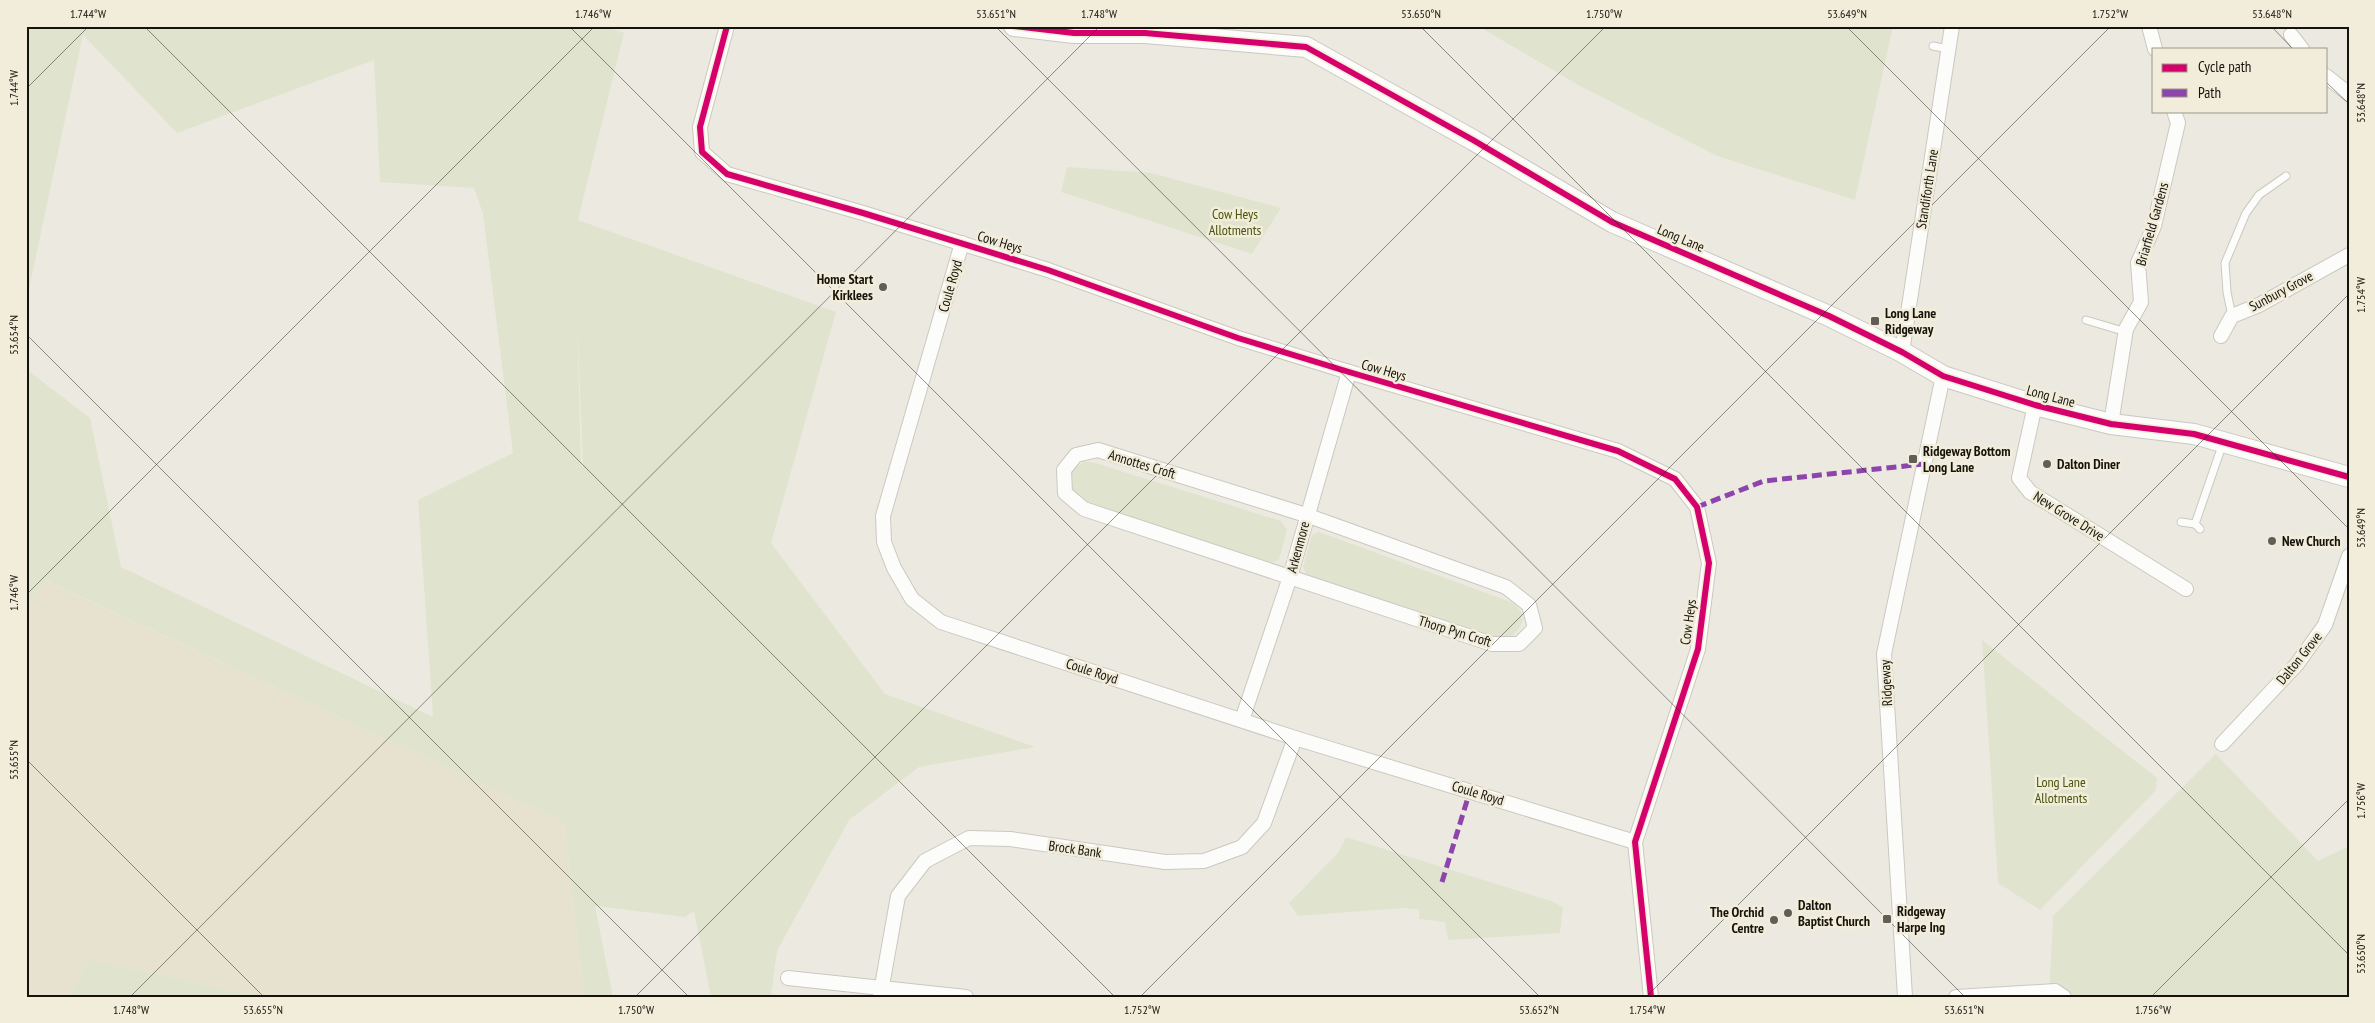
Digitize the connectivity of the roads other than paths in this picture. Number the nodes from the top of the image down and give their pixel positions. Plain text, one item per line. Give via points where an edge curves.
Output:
1 (727, 26) edge
2 (1014, 26) edge
3 (1952, 26) edge
4 (2149, 26) edge
5 (1146, 30) edge
6 (2291, 35) dead end
7 (1933, 46) dead end
8 (2155, 48) edge
9 (2301, 48) edge
10 (1948, 49) junction
11 (2328, 78) edge
12 (2349, 94) edge
13 (2174, 112) edge
14 (2286, 176) dead end
15 (962, 243) junction
16 (2349, 255) edge
17 (2232, 316) junction
18 (2086, 320) dead end
19 (2126, 332) junction
20 (2221, 336) dead end
21 (1902, 352) junction
22 (1349, 372) junction
23 (1943, 376) junction
24 (2035, 405) junction
25 (2111, 424) junction
26 (2223, 442) junction
27 (2349, 477) edge
28 (1306, 515) junction
29 (2181, 522) dead end
30 (2349, 556) edge
31 (1290, 577) junction
32 (2186, 589) dead end
33 (1242, 720) junction
34 (1296, 738) junction
35 (2222, 744) dead end
36 (1635, 842) junction
37 (788, 978) dead end
38 (880, 992) edge
39 (966, 997) edge
40 (1651, 997) edge
41 (1905, 997) edge
42 (1956, 997) edge
43 (2064, 997) edge

1 - 15 street, Cow Heys via 700,127 702,152 727,174
2 - 5 street, Long Lane via 1074,33
3 - 10 street, Standiforth Lane
4 - 8 street
5 - 21 street, Long Lane via 1306,47 1612,222 1829,316
6 - 9 street
7 - 10 lane
10 - 21 street, Standiforth Lane
11 - 12 street
13 - 19 street, Briarfield Gardens via 2178,123 2154,226 2138,263 2141,302
14 - 17 lane via 2259,195 2246,213 2228,254 2226,282
15 - 22 street, Cow Heys via 1238,338
15 - 33 street, Coule Royd via 883,516 884,542 912,599 941,622
16 - 17 street, Sunbury Grove via 2259,305
17 - 20 street, Sunbury Grove
18 - 19 lane
19 - 25 street, Briarfield Gardens
21 - 23 street, Long Lane
22 - 28 street, Arkenmore
22 - 36 street, Cow Heys via 1618,451 1675,479 1697,507 1709,563 1698,650
23 - 24 street, Long Lane
23 - 41 street, Ridgeway via 1884,654
24 - 25 street, Long Lane
24 - 32 street, New Grove Drive via 2019,478 2030,492
25 - 26 street, Long Lane via 2194,434
26 - 27 street, Long Lane
26 - 29 lane via 2198,526
28 - 31 street, Arkenmore
28 - 31 street, Annottes Croft via 1098,450 1076,455 1064,470 1065,493 1084,509
28 - 31 street, Thorp Pyn Croft via 1506,587 1529,605 1536,628 1519,644 1492,644
30 - 35 street, Dalton Grove via 2325,625 2297,664
31 - 33 street, Arkenmore
33 - 34 street, Coule Royd
34 - 36 street, Coule Royd
34 - 38 street, Brock Bank via 1264,823 1242,847 1204,861 1165,862 1010,839 969,838 925,861 898,896
36 - 40 street, Cow Heys
37 - 38 street
38 - 39 street
42 - 43 street via 2055,991

